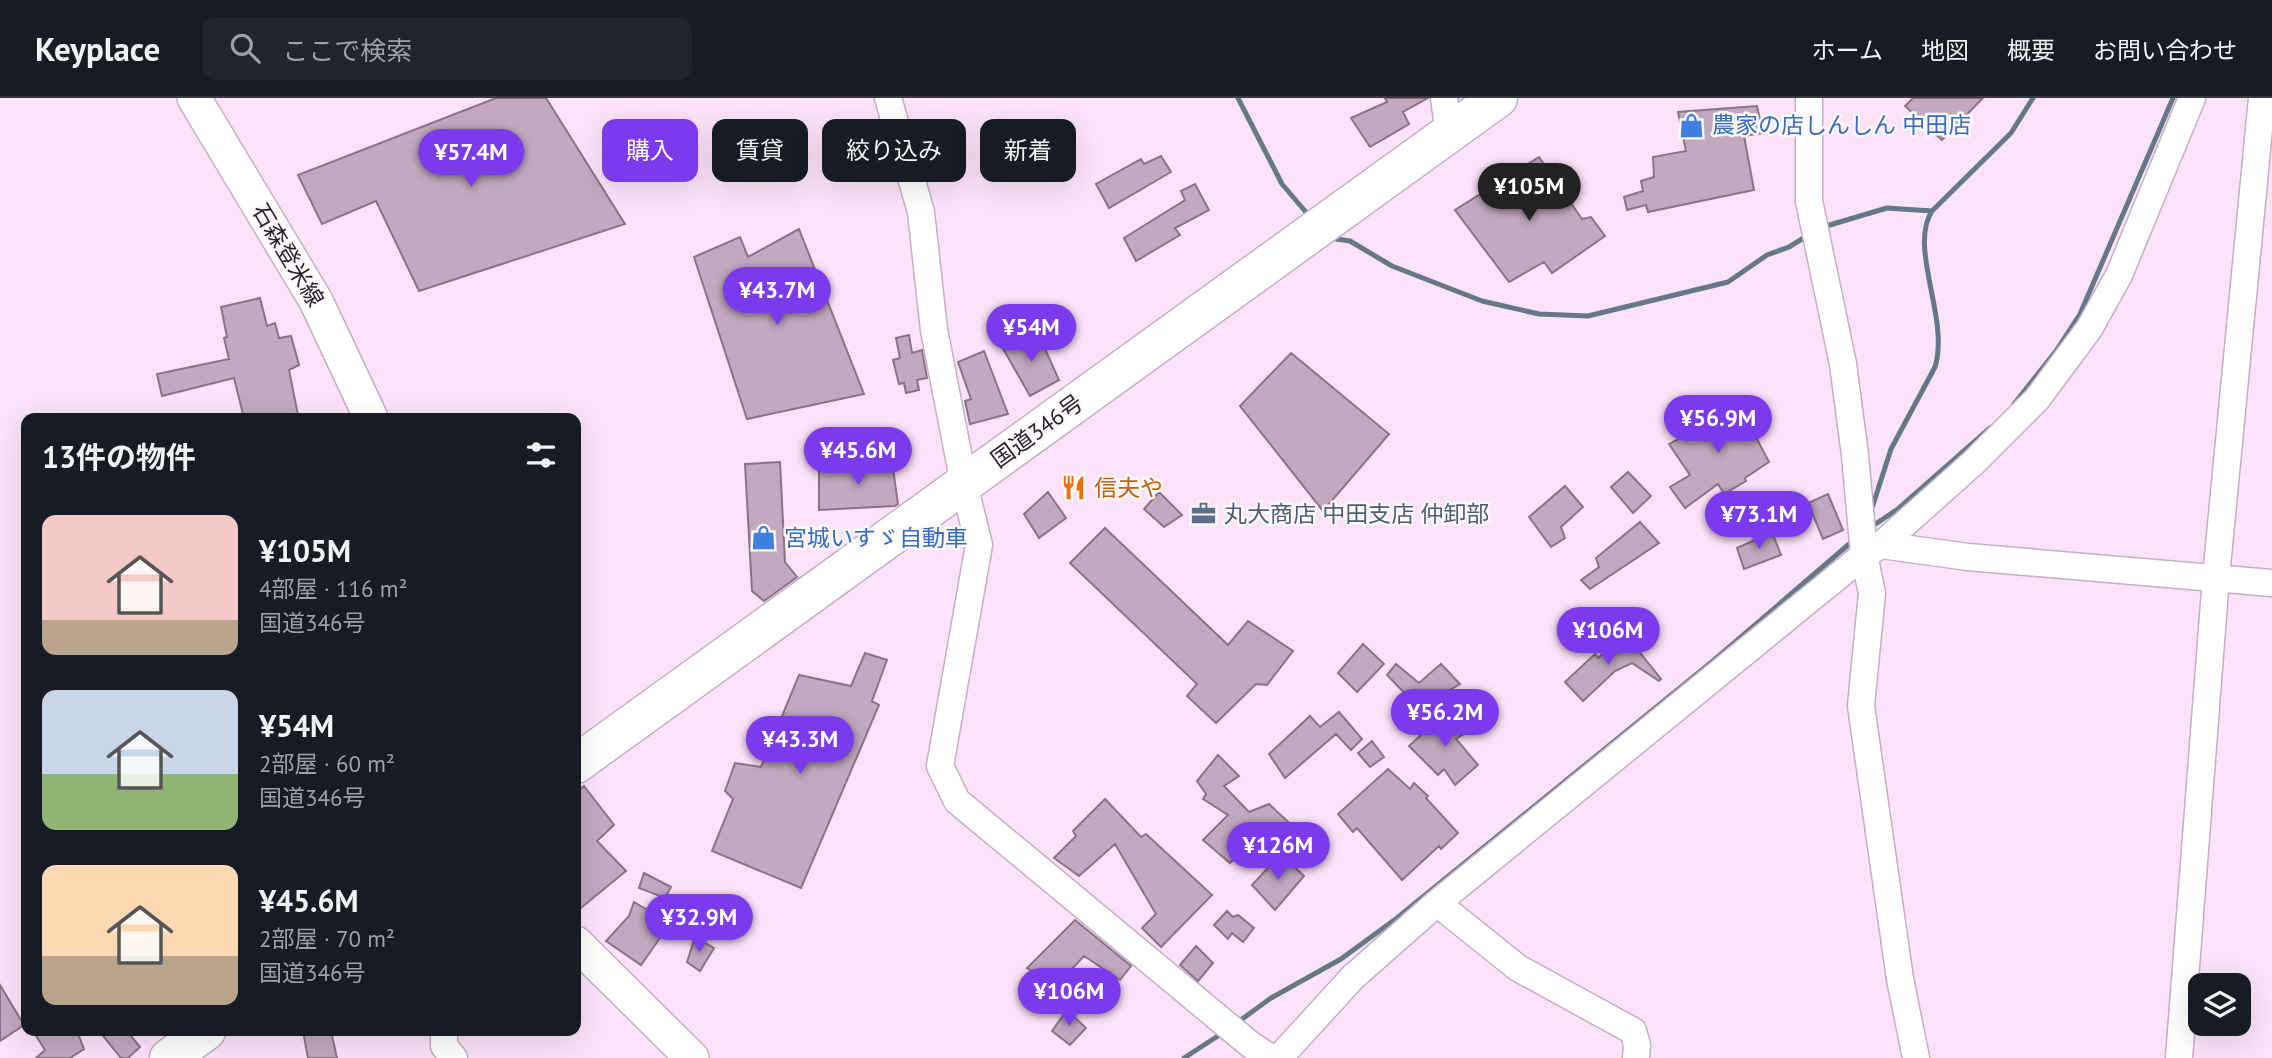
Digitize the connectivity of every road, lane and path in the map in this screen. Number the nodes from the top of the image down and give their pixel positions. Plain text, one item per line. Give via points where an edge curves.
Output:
1 (194, 98) edge
2 (888, 98) edge
3 (1499, 98) edge
4 (1809, 98) edge
5 (2192, 98) edge
6 (2262, 98) edge
7 (1446, 116) edge
8 (369, 413) edge
9 (964, 485) junction
10 (1873, 550) junction
11 (2216, 577) junction
12 (2272, 583) edge
13 (581, 760) edge
14 (1437, 903) junction
15 (581, 948) edge
16 (199, 1036) edge
17 (444, 1036) edge
18 (169, 1058) edge
19 (454, 1058) edge
20 (692, 1058) edge
21 (1271, 1058) edge
22 (1279, 1058) edge
23 (1636, 1058) edge
24 (1916, 1058) edge
25 (2179, 1058) edge

1 - 8 main road, 石森登米線 via 316,301
2 - 9 street via 921,212 934,330
3 - 7 highway, 国道346号
4 - 10 street via 1809,201 1843,364
5 - 10 street via 2119,275 2089,329 2037,399 1974,462
6 - 11 street
7 - 9 highway, 国道346号
9 - 13 highway, 国道346号
9 - 21 street via 979,545 940,766 957,801
10 - 11 street
10 - 14 street
10 - 24 street via 1861,706 1900,979
11 - 12 street
11 - 25 street
14 - 22 street via 1353,977
14 - 23 street via 1518,968 1633,1031
15 - 20 main road
16 - 18 highway
17 - 19 street via 444,1045

